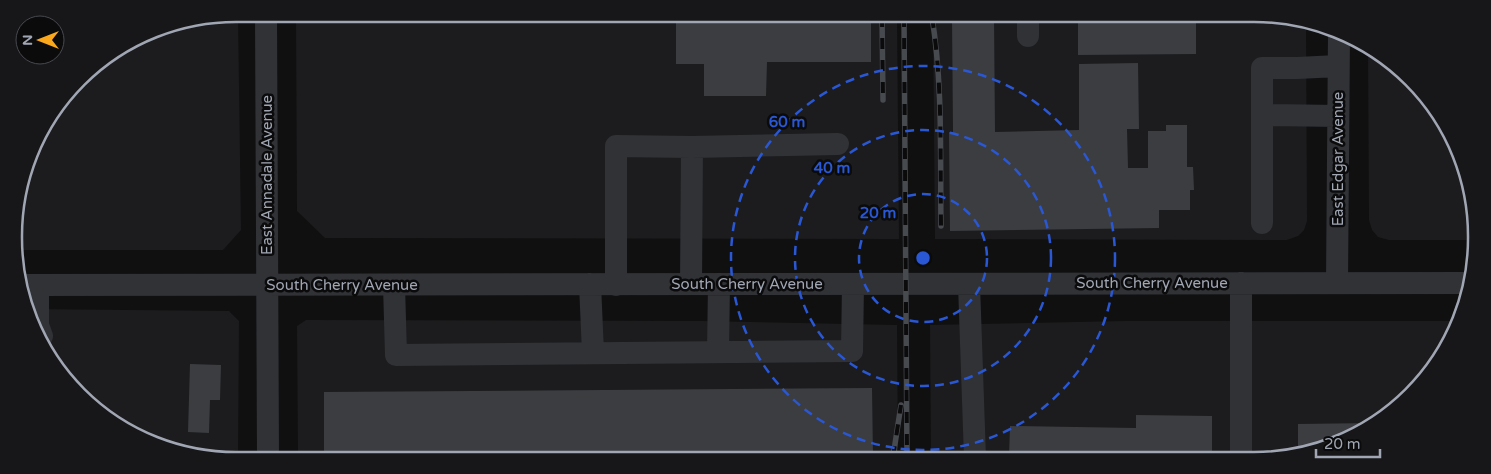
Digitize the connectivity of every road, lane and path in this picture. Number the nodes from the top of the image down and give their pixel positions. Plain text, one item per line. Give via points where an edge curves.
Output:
1 (266, 22) edge
2 (1338, 40) edge
3 (1338, 66) junction
4 (1262, 115) junction
5 (1338, 116) junction
6 (838, 144) dead end
7 (692, 147) junction
8 (1262, 223) dead end
9 (1241, 283) junction
10 (1337, 283) junction
11 (1463, 283) edge
12 (590, 284) junction
13 (691, 284) junction
14 (719, 284) junction
15 (853, 284) junction
16 (969, 284) junction
17 (29, 285) edge
18 (394, 285) junction
19 (616, 285) junction
20 (267, 286) junction
21 (33, 303) edge
22 (718, 352) junction
23 (592, 353) junction
24 (268, 452) edge
25 (975, 452) edge
26 (1241, 452) edge

1 - 20 street, East Annadale Avenue
2 - 3 street, East Edgar Avenue
3 - 4 street via 1262,68
3 - 5 street, East Edgar Avenue
4 - 5 street
4 - 8 street
5 - 10 street, East Edgar Avenue
6 - 7 street
7 - 13 street
7 - 19 street via 616,146
9 - 10 street, South Cherry Avenue
9 - 16 street, South Cherry Avenue
9 - 26 street
10 - 11 street, South Cherry Avenue
12 - 18 street, South Cherry Avenue
12 - 19 street, South Cherry Avenue
12 - 23 street
13 - 14 street, South Cherry Avenue
13 - 19 street, South Cherry Avenue
14 - 15 street, South Cherry Avenue
14 - 22 street
15 - 16 street, South Cherry Avenue
15 - 22 street via 852,351
16 - 25 street
17 - 20 street, South Cherry Avenue
17 - 21 street
18 - 20 street, South Cherry Avenue
18 - 23 street via 396,355
20 - 24 street, East Annadale Avenue
22 - 23 street

